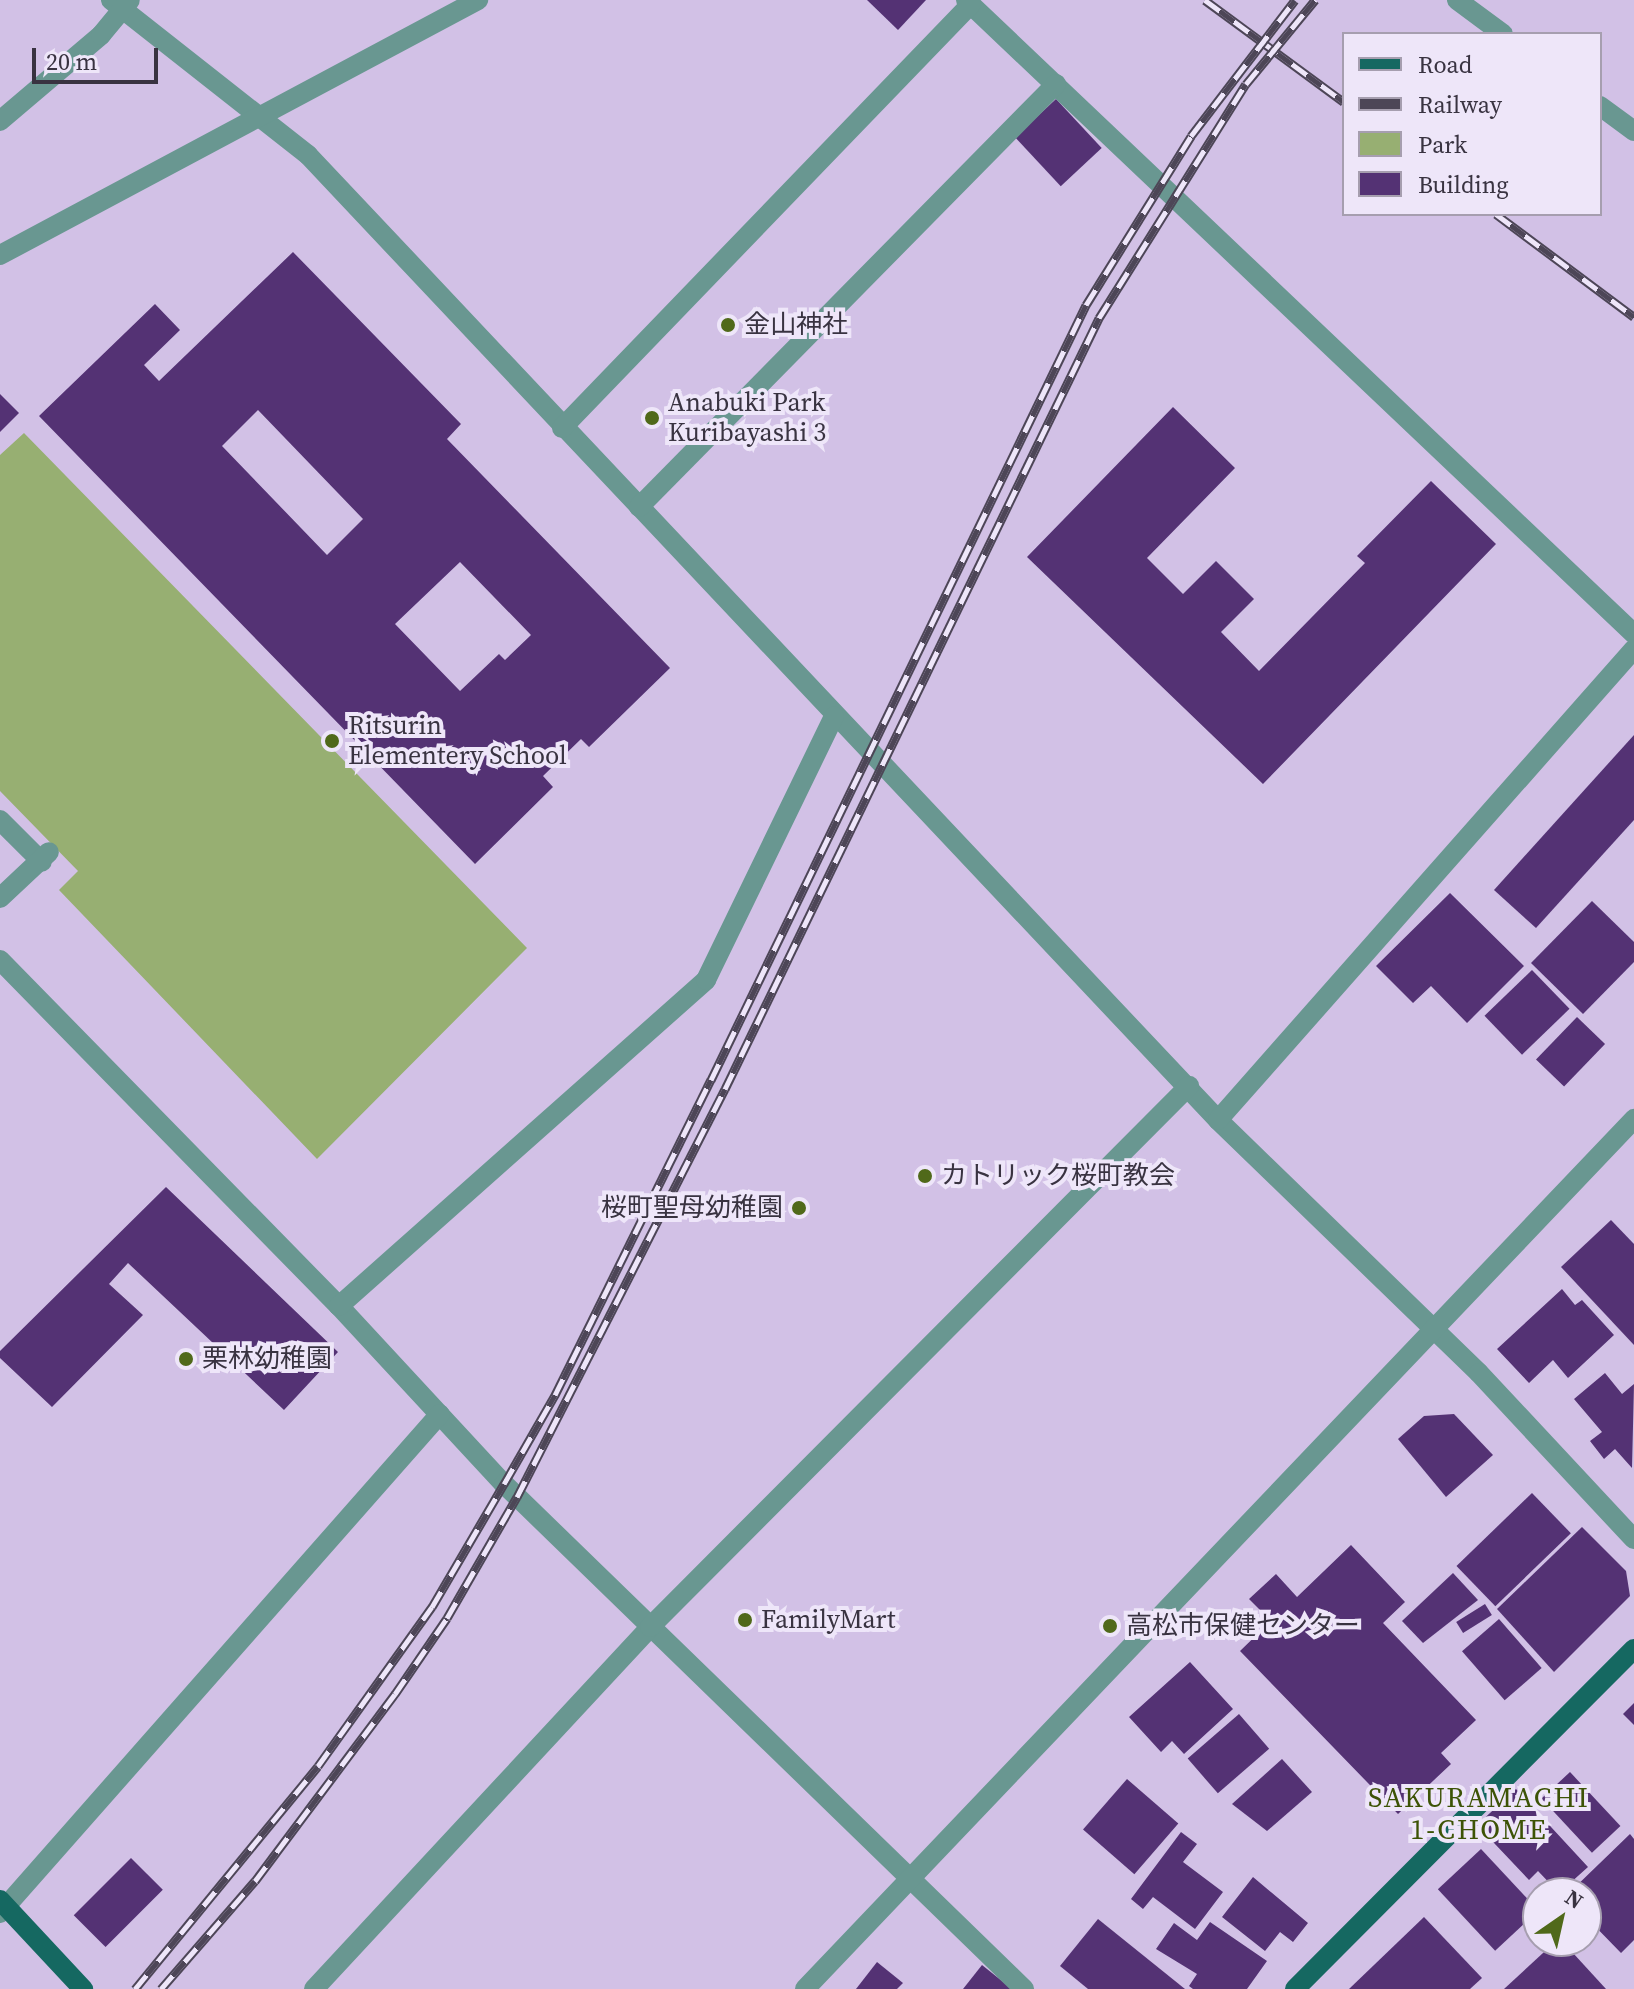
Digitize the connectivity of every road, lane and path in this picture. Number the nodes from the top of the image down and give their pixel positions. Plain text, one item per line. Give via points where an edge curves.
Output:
1 (478, 0) edge
2 (1457, 0) edge
3 (968, 2) edge
4 (122, 3) edge
5 (1500, 32) edge
6 (1056, 84) junction
7 (1602, 107) edge
8 (263, 117) junction
9 (0, 121) edge
10 (1634, 131) edge
11 (0, 255) edge
12 (562, 428) junction
13 (639, 507) junction
14 (1634, 634) edge
15 (1634, 649) edge
16 (834, 716) junction
17 (0, 820) edge
18 (0, 898) edge
19 (0, 960) edge
20 (1189, 1086) junction
21 (1634, 1119) edge
22 (1218, 1120) junction
23 (339, 1306) junction
24 (1436, 1331) junction
25 (440, 1414) junction
26 (1634, 1539) edge
27 (650, 1627) junction
28 (1634, 1649) edge
29 (913, 1881) junction
30 (2, 1906) edge
31 (83, 1989) edge
32 (314, 1989) edge
33 (805, 1989) edge
34 (1024, 1989) edge
35 (1295, 1989) edge

1 - 8 street
2 - 5 street
3 - 6 street
3 - 12 street
4 - 8 street
4 - 9 street
6 - 13 street
6 - 14 street
7 - 10 street
8 - 11 street
8 - 12 street via 308,155
12 - 13 street
13 - 16 street
15 - 22 street
16 - 20 street
16 - 23 street via 706,980
17 - 18 street via 46,857
19 - 23 street
20 - 22 street
20 - 27 street
21 - 24 street
22 - 24 street
23 - 25 street
24 - 26 street
24 - 29 street
25 - 27 street
25 - 30 street
27 - 29 street
27 - 32 street
28 - 35 main road
29 - 33 street
29 - 34 street
30 - 31 main road

